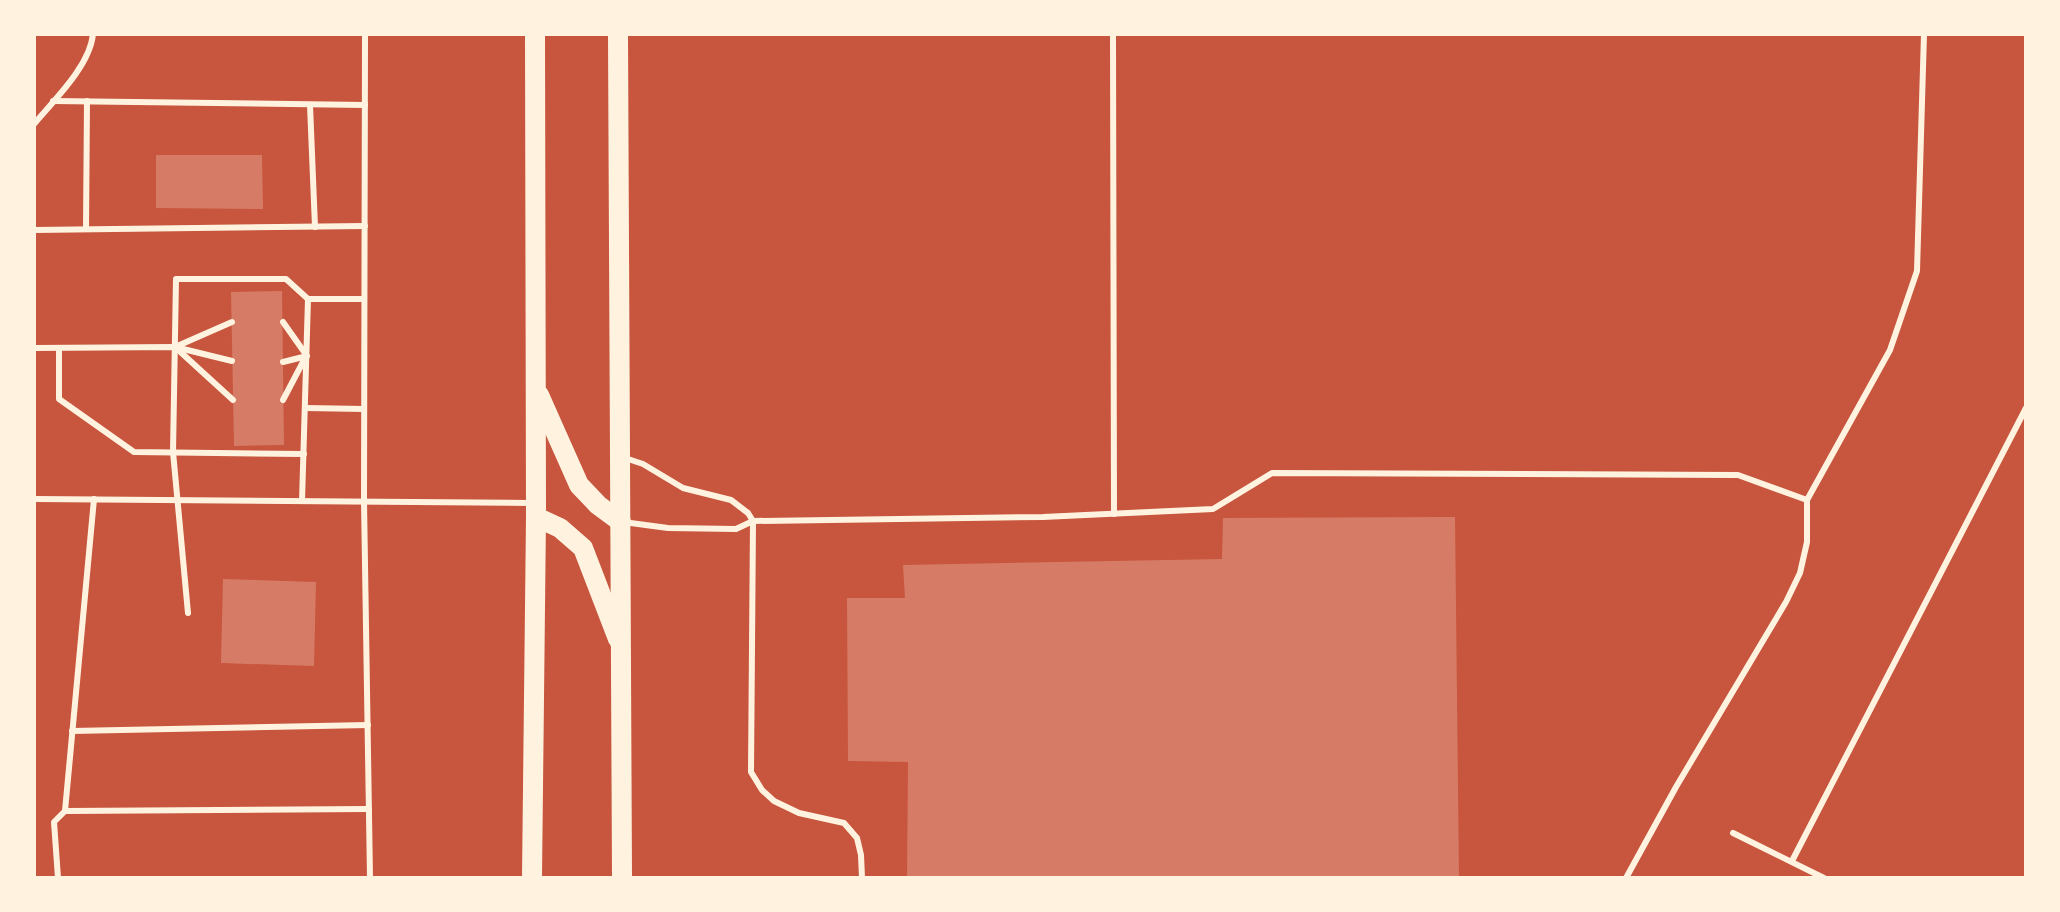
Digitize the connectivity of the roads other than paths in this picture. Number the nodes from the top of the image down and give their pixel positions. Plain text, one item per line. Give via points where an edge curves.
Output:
1 (93, 34) edge
2 (365, 34) edge
3 (535, 34) edge
4 (618, 34) edge
5 (1113, 34) edge
6 (1924, 34) edge
7 (53, 101) junction
8 (87, 101) junction
9 (310, 105) junction
10 (365, 105) junction
11 (34, 124) edge
12 (365, 226) junction
13 (315, 227) junction
14 (86, 229) junction
15 (34, 230) edge
16 (308, 299) junction
17 (364, 299) junction
18 (232, 322) dead end
19 (283, 322) dead end
20 (175, 347) junction
21 (34, 348) edge
22 (59, 348) junction
23 (307, 356) junction
24 (232, 361) dead end
25 (283, 362) dead end
26 (536, 388) junction
27 (233, 400) dead end
28 (283, 400) dead end
29 (305, 408) junction
30 (2026, 408) edge
31 (364, 409) junction
32 (173, 452) junction
33 (304, 454) junction
34 (621, 456) junction
35 (34, 499) edge
36 (94, 499) junction
37 (1807, 500) junction
38 (178, 501) junction
39 (302, 501) junction
40 (364, 501) junction
41 (536, 510) junction
42 (1114, 514) junction
43 (753, 521) junction
44 (621, 522) junction
45 (188, 613) dead end
46 (622, 650) junction
47 (368, 725) junction
48 (72, 731) junction
49 (369, 809) junction
50 (65, 811) junction
51 (1733, 833) dead end
52 (1792, 861) junction
53 (58, 878) edge
54 (370, 878) edge
55 (532, 878) edge
56 (622, 878) edge
57 (862, 878) edge
58 (1626, 878) edge
59 (1824, 878) edge

1 - 7 lane via 92,46
2 - 10 lane
3 - 26 main road
4 - 34 main road
5 - 42 lane
6 - 37 lane via 1917,271 1890,350
7 - 8 lane
7 - 11 lane
8 - 9 lane
8 - 14 lane
9 - 10 lane
9 - 13 lane
10 - 12 lane
12 - 13 lane
12 - 17 lane
13 - 14 lane
14 - 15 lane
16 - 17 lane
16 - 20 lane via 286,279 176,279
16 - 23 lane
17 - 31 lane
18 - 20 lane
19 - 23 lane
20 - 22 lane
20 - 24 lane
20 - 27 lane
20 - 32 lane
21 - 22 lane
22 - 32 lane via 59,399 134,452
23 - 25 lane
23 - 28 lane
23 - 29 lane
26 - 41 main road
26 - 44 main road via 579,485
29 - 31 lane
29 - 33 lane
30 - 52 lane
31 - 40 lane
32 - 33 lane
32 - 38 lane
33 - 39 lane
34 - 43 lane via 683,488 731,500
34 - 44 main road
35 - 36 lane
36 - 38 lane
36 - 48 lane
37 - 42 lane via 1738,475 1272,473 1213,509
37 - 58 lane via 1807,542 1800,573
38 - 39 lane
38 - 45 lane
39 - 40 lane
40 - 41 lane
40 - 47 lane
41 - 46 main road via 583,548
41 - 55 main road
42 - 43 lane
43 - 44 lane via 736,529
43 - 57 lane via 751,772 774,801 844,823 857,838
44 - 46 main road
46 - 56 main road
47 - 48 lane
47 - 49 lane
48 - 50 lane
49 - 50 lane
49 - 54 lane
50 - 53 lane via 54,822
51 - 52 lane
52 - 59 lane

